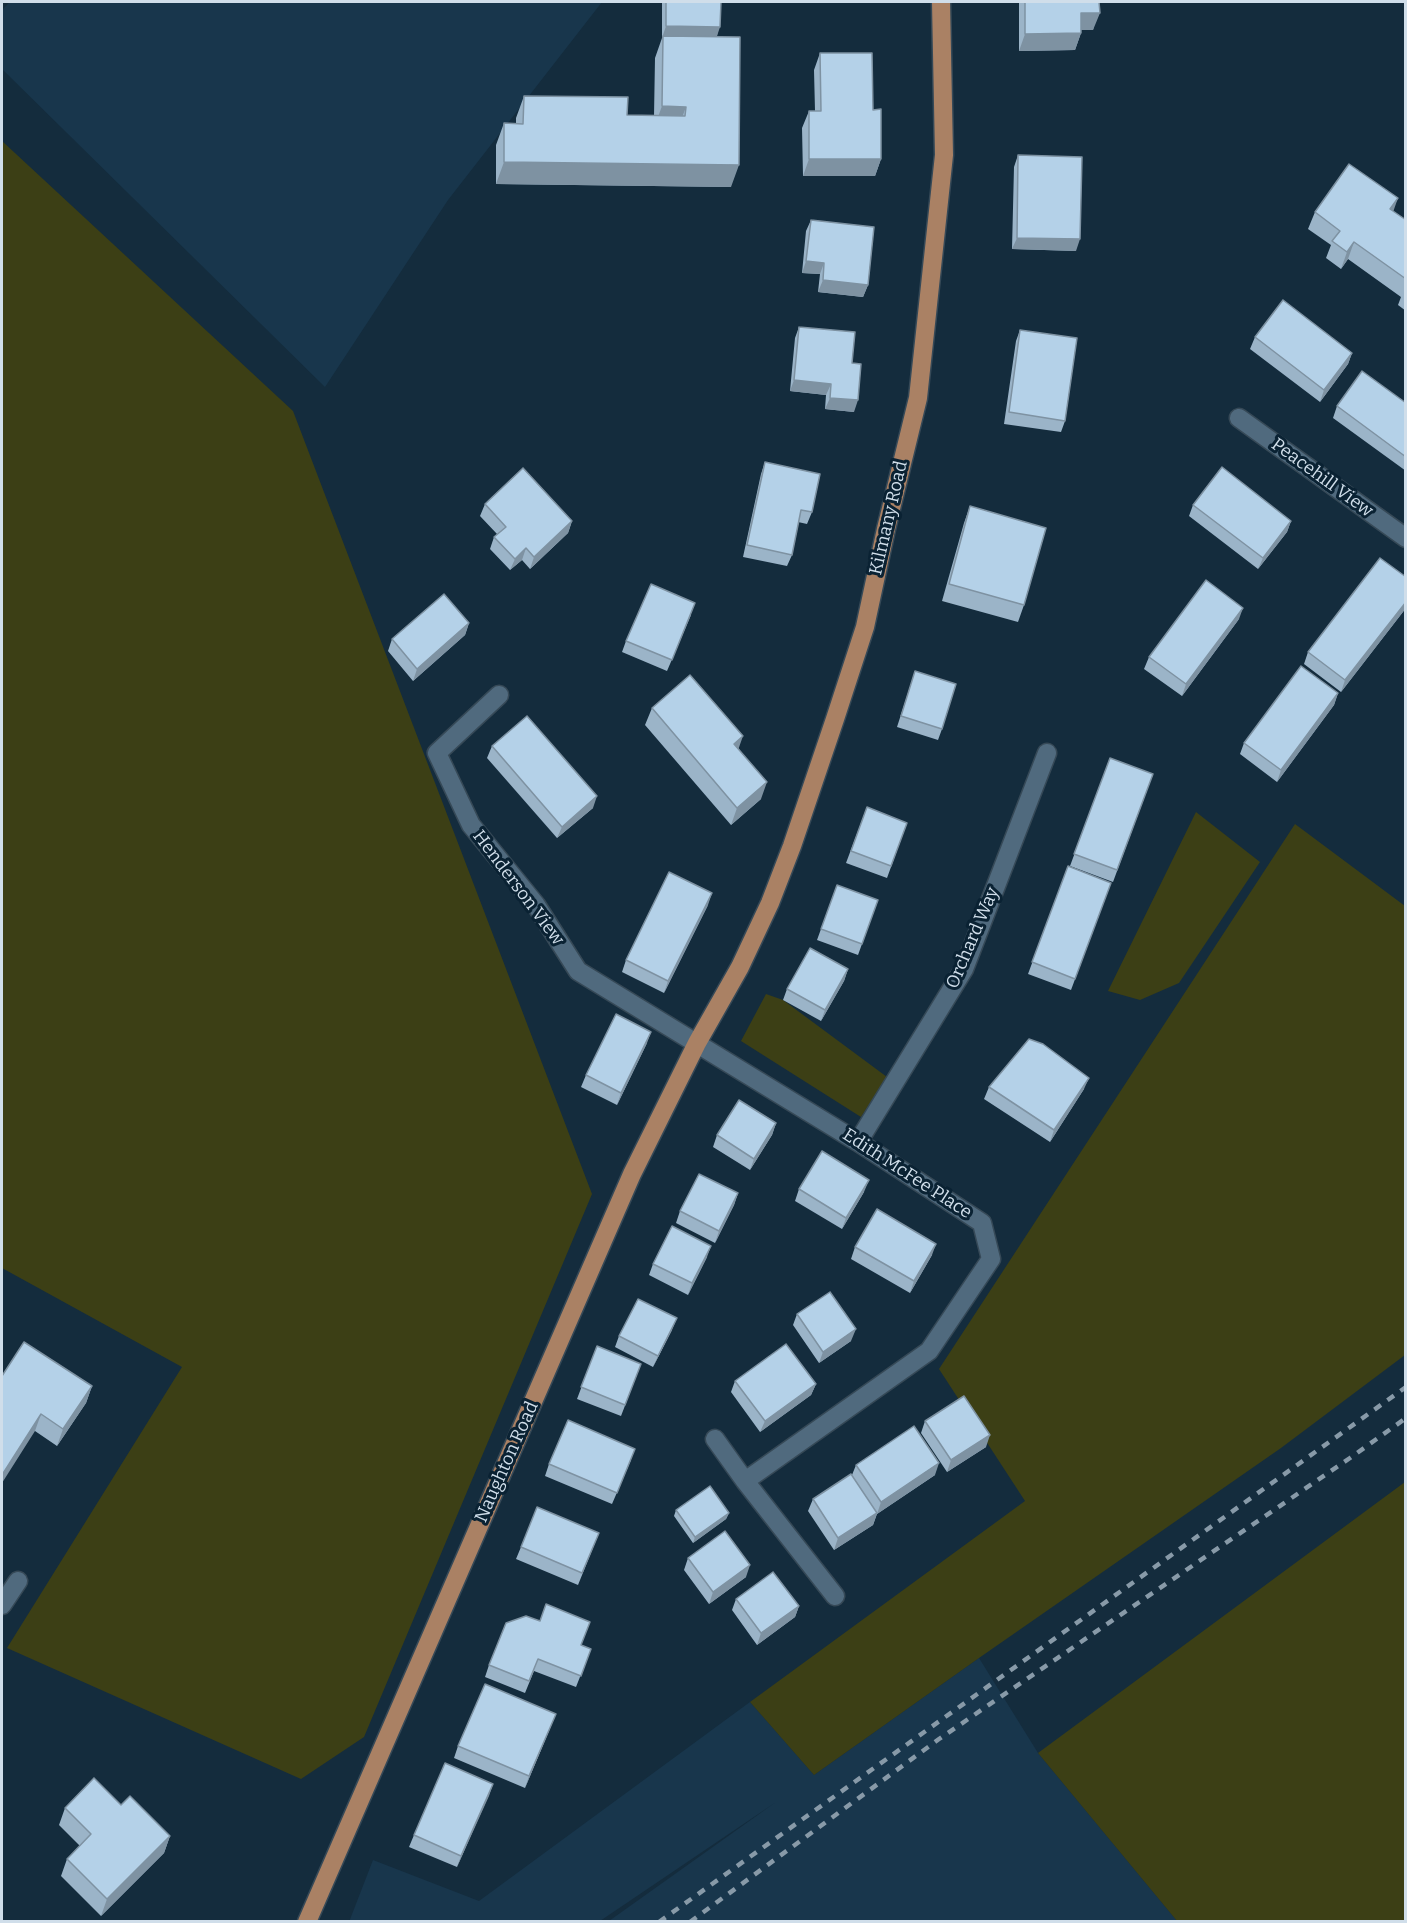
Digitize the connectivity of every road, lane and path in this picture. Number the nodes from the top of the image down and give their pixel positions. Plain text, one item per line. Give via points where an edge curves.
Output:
1 (941, 2) edge
2 (1239, 418) dead end
3 (1406, 538) edge
4 (499, 694) dead end
5 (1047, 753) dead end
6 (717, 1007) joint
7 (697, 1043) junction
8 (858, 1142) junction
9 (715, 1439) dead end
10 (745, 1481) junction
11 (18, 1581) dead end
12 (835, 1596) dead end
13 (2, 1605) edge
14 (307, 1922) edge

1 - 6 main road, Kilmany Road via 944,155 918,398 865,627 835,719 770,903
2 - 3 street, Peacehill View
4 - 7 street, Henderson View via 437,753 471,825 536,905 578,971
5 - 8 street, Orchard Way via 964,969
6 - 7 main road, Naughton Road
7 - 8 street, Edith McFee Place
7 - 14 main road, Naughton Road via 632,1174
8 - 10 street, Edith McFee Place via 982,1223 991,1259 929,1352
9 - 10 street
10 - 12 street
11 - 13 street

